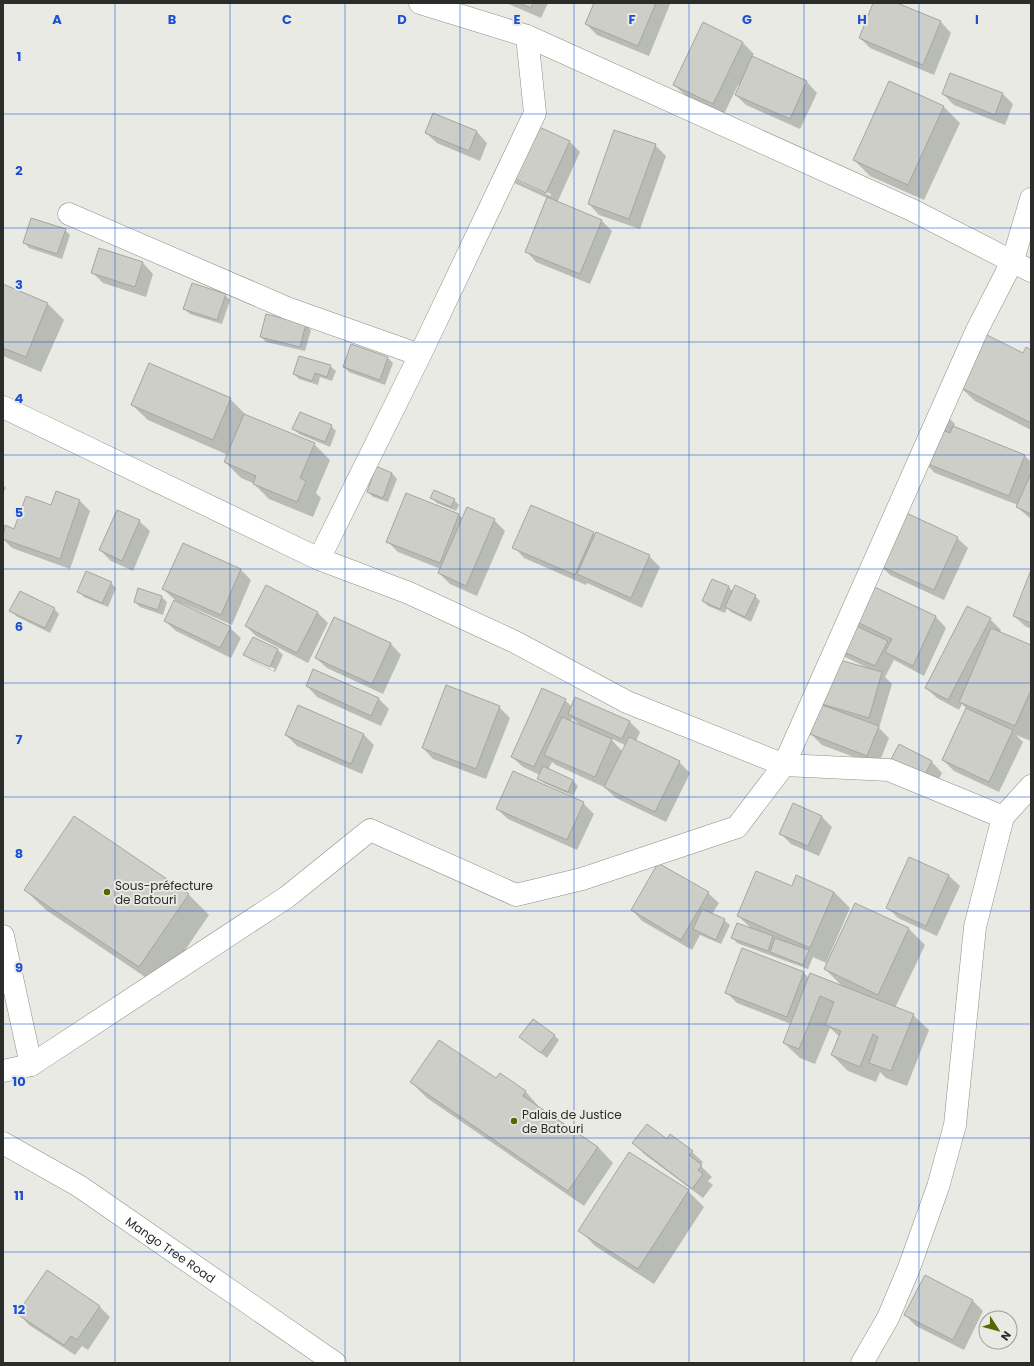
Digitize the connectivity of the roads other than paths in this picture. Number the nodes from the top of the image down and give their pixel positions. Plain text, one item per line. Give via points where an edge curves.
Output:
1 (420, 3) edge
2 (527, 36) junction
3 (1031, 200) edge
4 (69, 214) dead end
5 (1022, 265) edge
6 (420, 355) junction
7 (3, 407) edge
8 (319, 559) junction
9 (784, 765) junction
10 (1031, 786) edge
11 (1003, 817) junction
12 (3, 936) edge
13 (31, 1064) junction
14 (3, 1071) edge
15 (3, 1143) edge
16 (335, 1363) edge
17 (862, 1363) edge

1 - 2 street
2 - 5 street via 912,210
2 - 6 street via 535,113
3 - 5 street
4 - 6 street via 287,308
5 - 9 street via 978,330
6 - 8 street
7 - 8 street
8 - 9 street via 408,593 513,641 627,702
9 - 11 street via 889,770
9 - 13 street via 737,827 582,879 516,895 370,830 287,896
10 - 11 street
11 - 17 street via 975,927 955,1125 938,1187 909,1268 888,1318
12 - 13 street
13 - 14 street
15 - 16 street, Mango Tree Road via 79,1186

